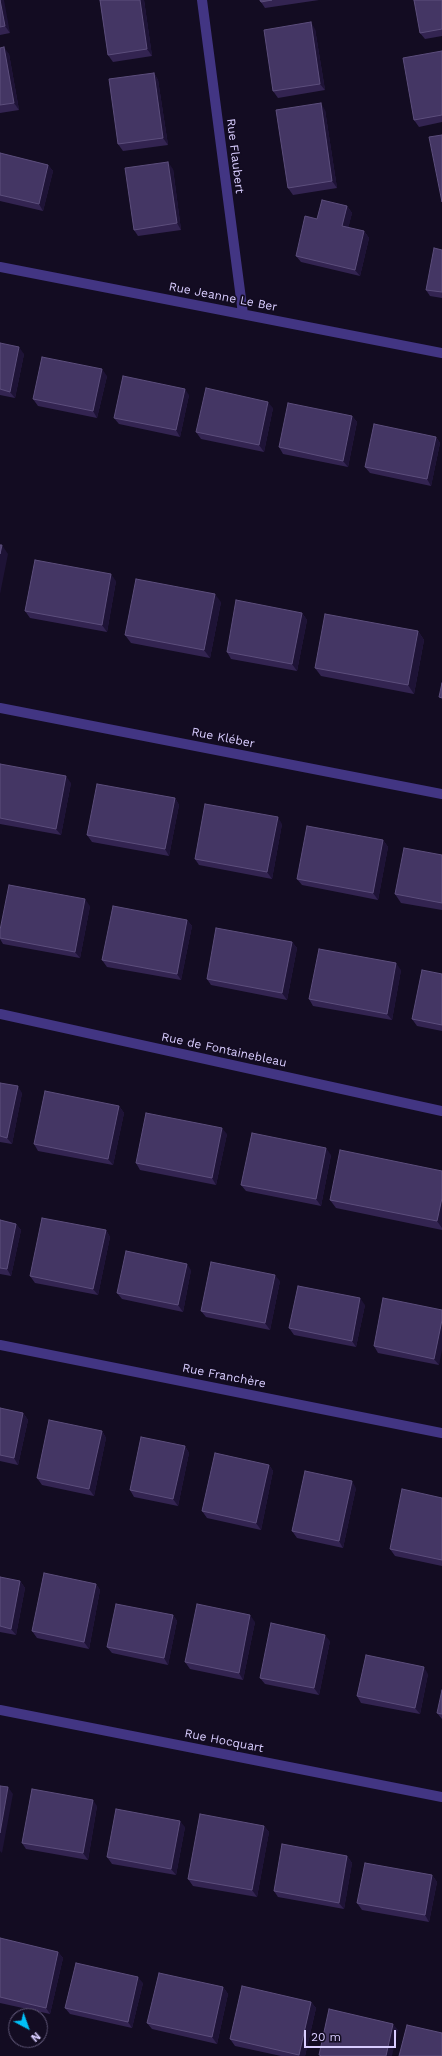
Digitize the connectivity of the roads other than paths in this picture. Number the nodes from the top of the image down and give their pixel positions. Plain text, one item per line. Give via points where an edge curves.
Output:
1 (202, 0) edge
2 (0, 267) edge
3 (242, 314) junction
4 (442, 353) edge
5 (0, 708) edge
6 (442, 794) edge
7 (0, 1014) edge
8 (442, 1111) edge
9 (0, 1346) edge
10 (442, 1433) edge
11 (0, 1710) edge
12 (442, 1797) edge

1 - 3 street, Rue Flaubert
2 - 3 street, Rue Jeanne Le Ber
3 - 4 street, Rue Jeanne Le Ber
5 - 6 street, Rue Kléber
7 - 8 street, Rue de Fontainebleau
9 - 10 street, Rue Franchère
11 - 12 street, Rue Hocquart

